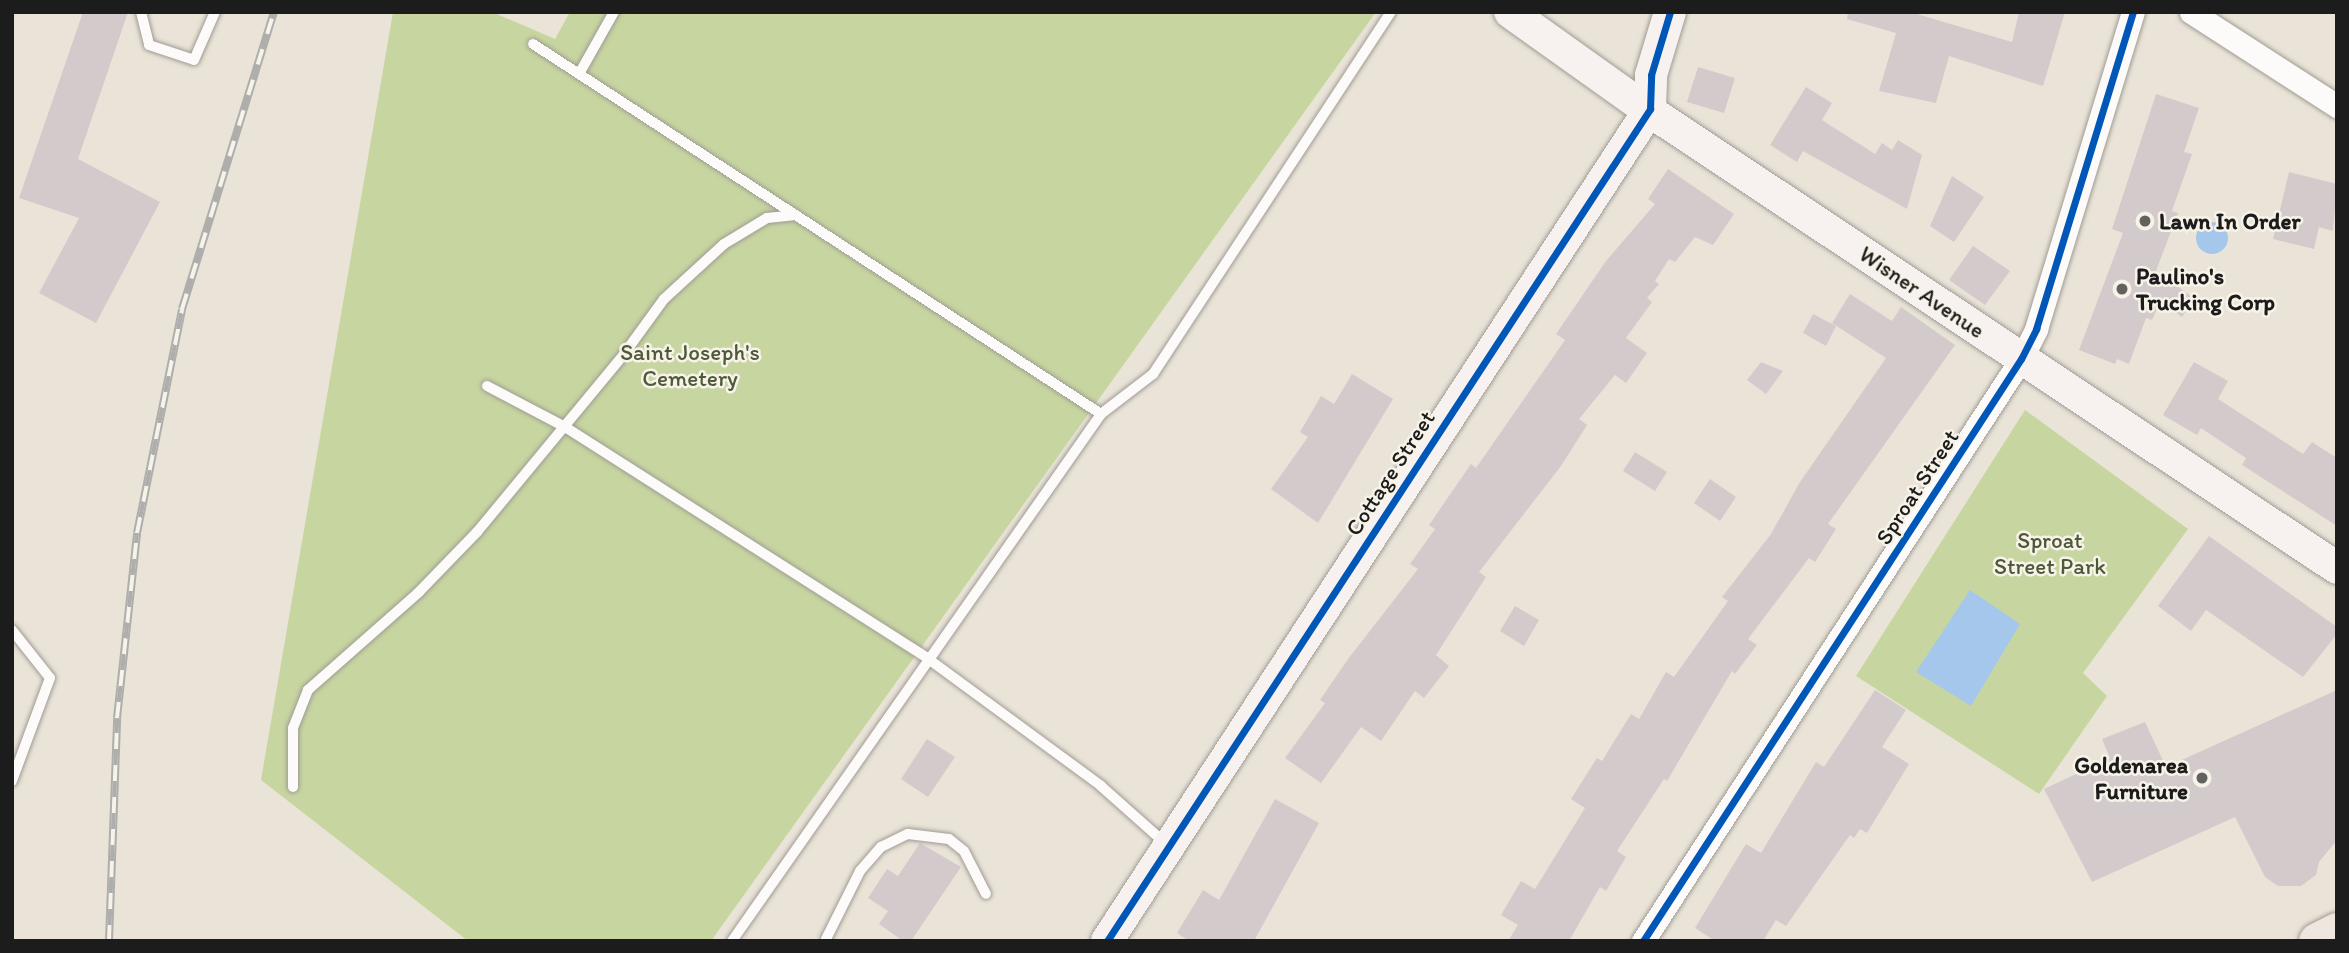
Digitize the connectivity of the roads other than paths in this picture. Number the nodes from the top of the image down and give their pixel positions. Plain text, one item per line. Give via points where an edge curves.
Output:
1 (141, 12) edge
2 (215, 12) edge
3 (614, 12) edge
4 (1391, 12) edge
5 (1510, 12) edge
6 (1670, 12) edge
7 (2133, 12) edge
8 (2191, 12) edge
9 (533, 44) dead end
10 (579, 74) junction
11 (2337, 106) edge
12 (1650, 110) junction
13 (796, 215) junction
14 (2021, 359) junction
15 (487, 386) dead end
16 (1101, 414) junction
17 (565, 427) junction
18 (2337, 568) edge
19 (12, 630) edge
20 (928, 658) junction
21 (12, 781) edge
22 (293, 787) dead end
23 (1169, 846) junction
24 (986, 894) dead end
25 (2337, 931) edge
26 (826, 939) dead end
27 (732, 941) edge
28 (1107, 941) edge
29 (1643, 941) edge
30 (2317, 941) edge

1 - 2 lane via 149,45 194,60
3 - 10 lane
4 - 16 lane via 1153,374
5 - 12 street, Wisner Avenue
6 - 12 street via 1651,75
7 - 14 street, Sproat Street via 2036,329
8 - 11 street
9 - 10 lane
10 - 13 lane
12 - 14 street, Wisner Avenue
12 - 23 street, Cottage Street
13 - 16 lane
13 - 17 lane via 767,218 723,244 664,299
14 - 18 street, Wisner Avenue
14 - 29 street, Sproat Street
15 - 17 lane
16 - 20 lane
17 - 20 lane
17 - 22 lane via 429,582 307,690 293,728
19 - 21 lane via 50,678
20 - 23 lane via 1101,786
20 - 27 lane
23 - 28 street, Cottage Street
24 - 26 lane via 964,851 949,839 908,834 881,847 860,871
25 - 30 main road

